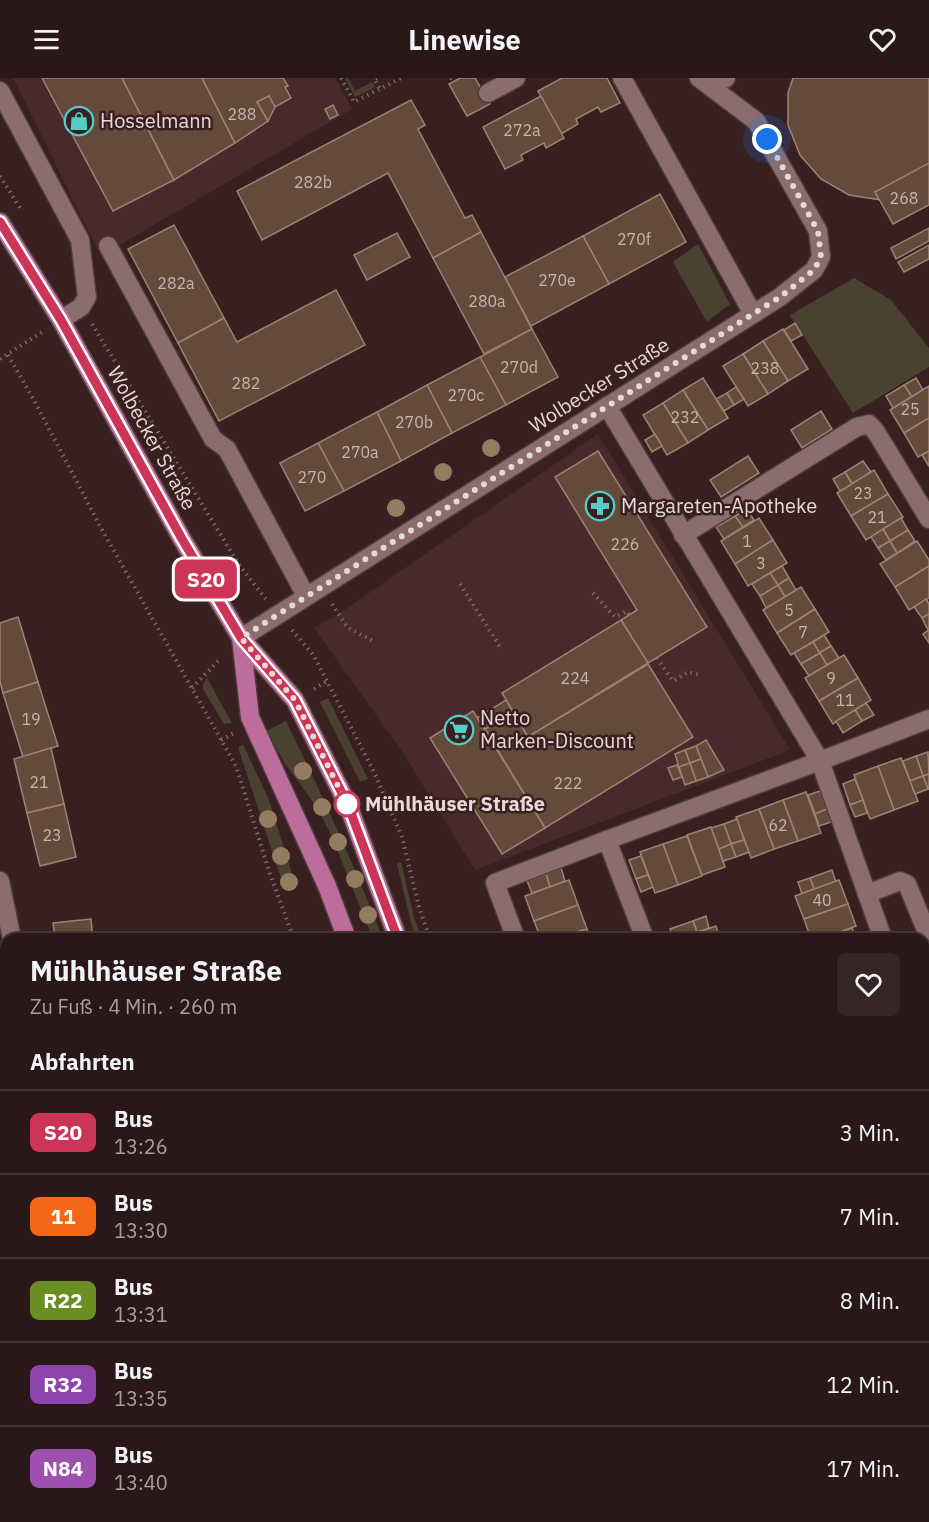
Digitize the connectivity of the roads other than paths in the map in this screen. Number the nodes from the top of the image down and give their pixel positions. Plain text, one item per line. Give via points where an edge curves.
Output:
1 (516, 78) edge
2 (622, 78) edge
3 (726, 78) edge
4 (704, 82) edge
5 (0, 91) edge
6 (488, 93) dead end
7 (0, 222) edge
8 (108, 246) dead end
9 (753, 314) junction
10 (61, 320) junction
11 (607, 406) junction
12 (929, 519) edge
13 (683, 535) junction
14 (313, 591) junction
15 (241, 638) junction
16 (929, 719) edge
17 (820, 761) junction
18 (607, 840) junction
19 (0, 881) edge
20 (867, 894) junction
21 (11, 933) edge
22 (345, 933) edge
23 (396, 933) edge
24 (514, 933) edge
25 (643, 933) edge
26 (881, 933) edge
27 (927, 933) edge

1 - 6 street
2 - 9 street
3 - 4 street
4 - 9 street, Wolbecker Straße via 756,121 818,231 821,257 814,270
5 - 10 street via 80,240 87,297 81,307
7 - 10 main road, Wolbecker Straße
8 - 14 street via 213,439 227,449
9 - 11 street, Wolbecker Straße
10 - 15 main road, Wolbecker Straße
11 - 13 street
11 - 14 street, Wolbecker Straße
12 - 13 street via 868,424 857,427
13 - 17 street
14 - 15 street, Wolbecker Straße
15 - 22 main road, Wolbecker Straße via 250,717
15 - 23 main road, Wolbecker Straße via 295,700 308,723 348,805
16 - 17 street
17 - 18 street
17 - 20 street
18 - 24 street via 495,883
18 - 25 street
19 - 21 street
20 - 26 street
20 - 27 street via 900,881 907,884

